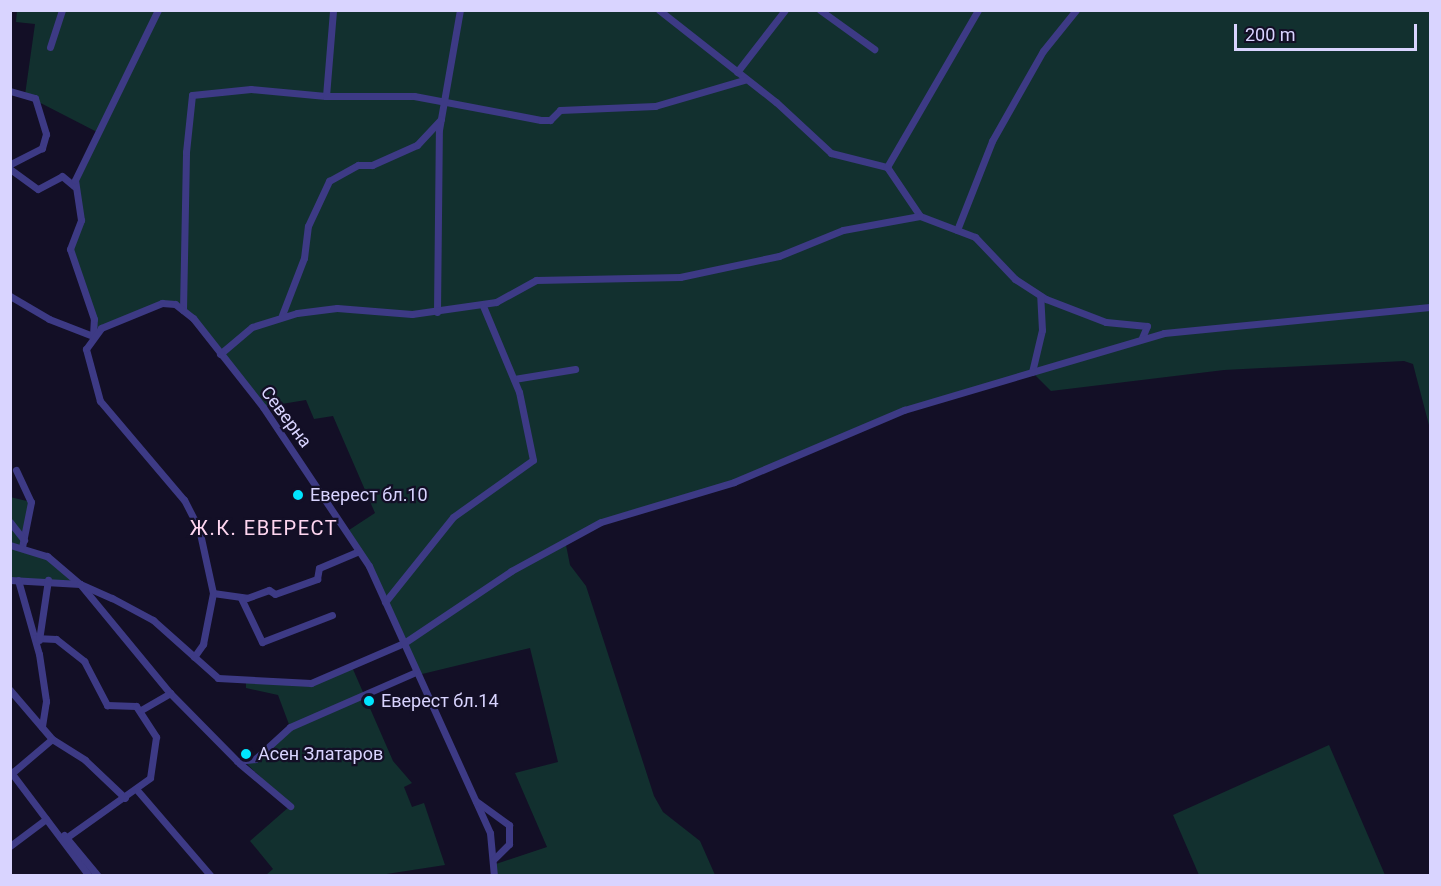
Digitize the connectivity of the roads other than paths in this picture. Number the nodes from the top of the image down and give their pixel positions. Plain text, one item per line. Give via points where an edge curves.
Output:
1 (62, 10) edge
2 (158, 10) edge
3 (333, 10) edge
4 (460, 10) edge
5 (659, 10) edge
6 (785, 10) edge
7 (820, 10) edge
8 (978, 10) edge
9 (1076, 10) edge
10 (50, 47) dead end
11 (874, 49) dead end
12 (737, 72) junction
13 (744, 80) junction
14 (10, 91) edge
15 (326, 96) junction
16 (442, 101) junction
17 (441, 118) junction
18 (10, 164) edge
19 (887, 167) junction
20 (10, 169) edge
21 (74, 186) junction
22 (920, 216) junction
23 (957, 230) junction
24 (10, 296) edge
25 (1043, 297) junction
26 (483, 306) junction
27 (1431, 307) edge
28 (183, 310) junction
29 (437, 312) junction
30 (280, 317) junction
31 (93, 336) junction
32 (1142, 338) junction
33 (220, 354) junction
34 (575, 369) dead end
35 (1032, 372) junction
36 (514, 379) junction
37 (16, 470) dead end
38 (10, 522) edge
39 (23, 543) junction
40 (10, 545) edge
41 (359, 551) junction
42 (14, 580) edge
43 (48, 580) junction
44 (80, 584) junction
45 (213, 593) junction
46 (241, 598) junction
47 (385, 602) junction
48 (332, 615) dead end
49 (37, 638) junction
50 (404, 643) junction
51 (194, 657) junction
52 (416, 672) junction
53 (10, 690) edge
54 (170, 693) junction
55 (141, 710) junction
56 (42, 727) junction
57 (52, 739) junction
58 (237, 761) junction
59 (11, 772) edge
60 (137, 790) junction
61 (125, 798) junction
62 (476, 801) junction
63 (290, 806) dead end
64 (46, 819) junction
65 (65, 839) junction
66 (10, 846) edge
67 (495, 858) junction
68 (89, 876) edge
69 (98, 876) edge
70 (211, 876) edge
71 (494, 876) edge

1 - 10 street
2 - 21 street
3 - 15 street
4 - 16 street
5 - 12 street
6 - 12 street
7 - 11 street
8 - 19 street
9 - 23 street via 1043,51 992,141
12 - 13 street
13 - 16 street via 655,106 560,110 550,120
13 - 19 street via 776,102 831,153
14 - 18 street via 35,98 46,134 42,148
15 - 16 street via 395,95
15 - 28 street via 251,89 192,95 186,152
16 - 17 street
17 - 29 street
17 - 30 street via 417,145 372,165 358,165 329,181 308,226 304,258 288,310
19 - 22 street
20 - 21 street via 38,189 62,176
21 - 31 street via 81,220 70,249 94,319
22 - 23 street
22 - 26 street via 843,230 779,256 680,277 536,280
23 - 25 street via 975,237 1015,279
24 - 31 street via 49,319
25 - 32 street via 1106,322 1147,326
25 - 35 street via 1042,330
26 - 29 street
26 - 36 street
27 - 32 street via 1216,326
28 - 31 street via 175,304 152,304
28 - 33 street, Северна
29 - 30 street via 317,309
30 - 33 street via 252,327
31 - 45 street via 86,349 100,401 184,500 199,529
32 - 35 street
33 - 41 street, Северна via 303,463
34 - 36 street
35 - 50 street via 878,419 734,482 601,522 537,555
36 - 47 street via 533,462 453,517
37 - 39 street via 31,502
38 - 39 street
39 - 40 street
39 - 44 street via 47,556
41 - 46 street via 319,568 317,579 275,594 269,590
41 - 47 street, Северна
42 - 43 street
42 - 49 street
43 - 44 street
43 - 49 street
44 - 51 street via 153,620
44 - 54 street
45 - 46 street
45 - 51 street via 203,644
46 - 48 street via 262,642
47 - 50 street, Северна
49 - 55 street via 56,639 84,661 107,705 128,703
49 - 56 street via 46,701
50 - 51 street via 311,683 227,680 206,671
50 - 52 street, Северна
52 - 58 street via 290,727 255,759
52 - 62 street, Северна
53 - 56 street
54 - 55 street
54 - 58 street
55 - 60 street via 152,727 158,749 153,771
56 - 57 street
57 - 59 street
57 - 61 street via 86,760
58 - 63 street
59 - 64 street
60 - 61 street
60 - 70 street
61 - 65 street
62 - 67 street, Северна
62 - 67 street via 508,825 509,844
64 - 65 street
64 - 66 street
65 - 68 street
65 - 69 street
67 - 71 street

